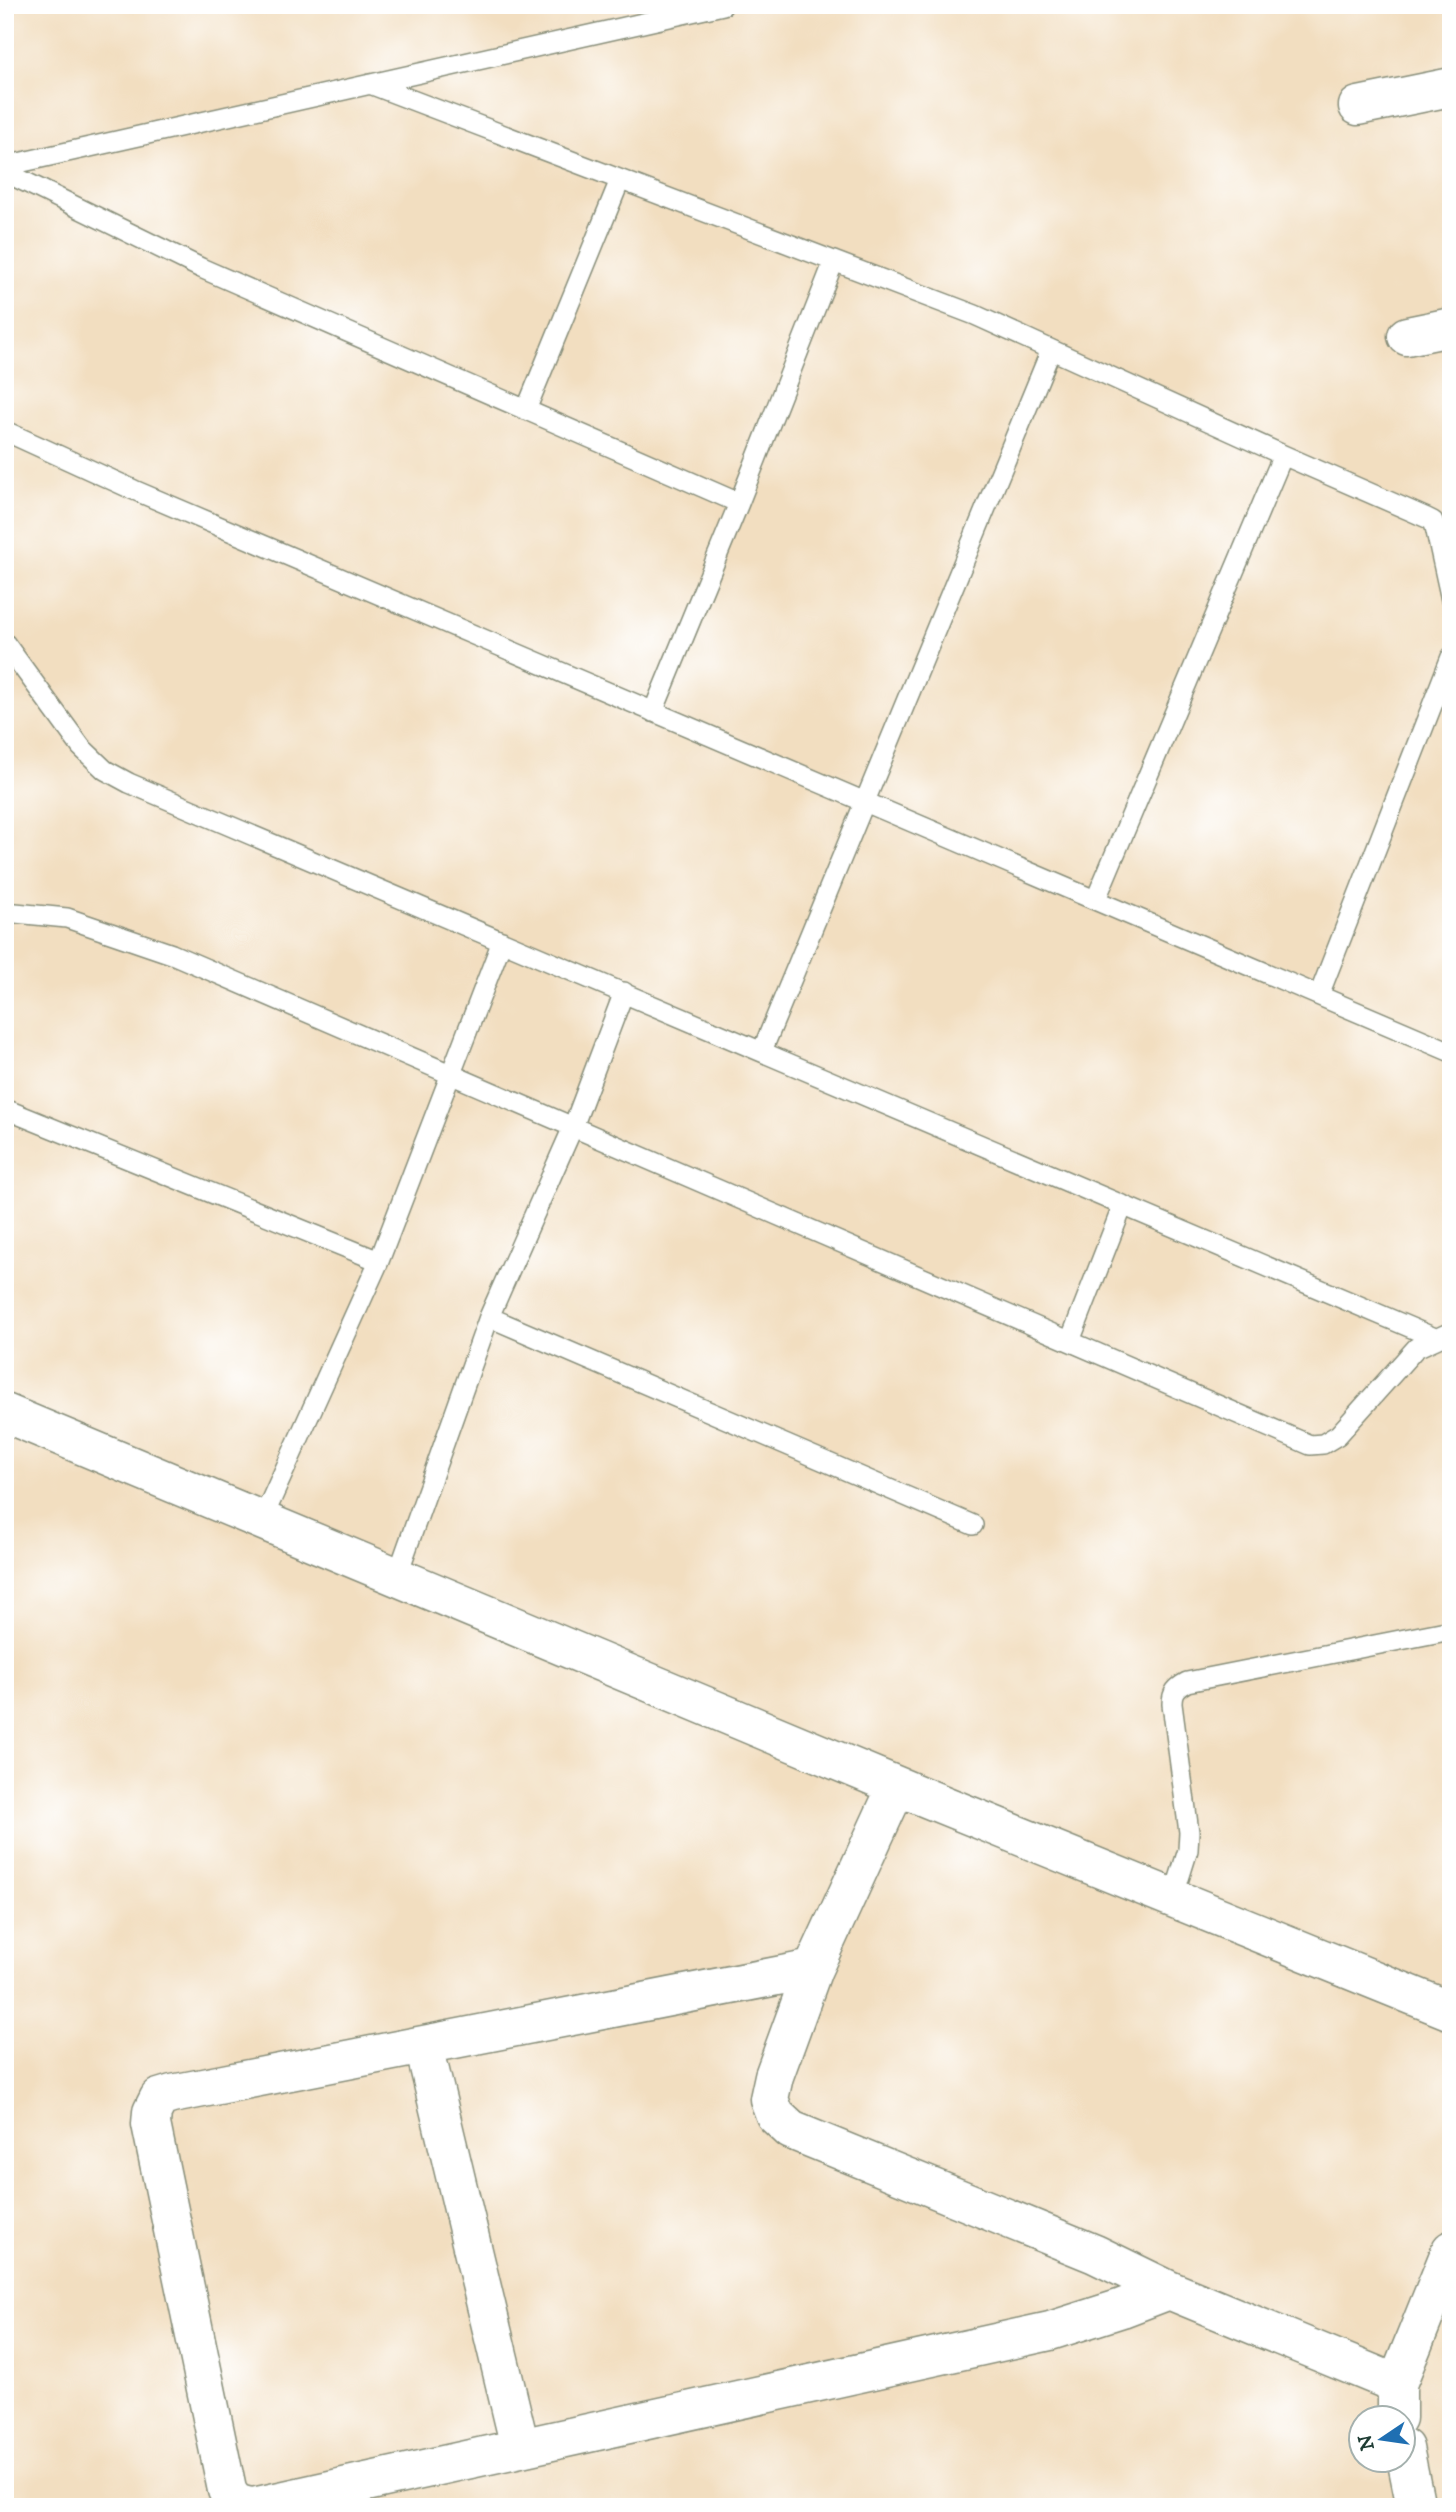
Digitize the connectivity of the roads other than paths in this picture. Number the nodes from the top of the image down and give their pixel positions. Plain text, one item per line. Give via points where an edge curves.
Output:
1 (723, 5) edge
2 (370, 84) junction
3 (1451, 87) edge
4 (1358, 106) dead end
5 (5, 166) edge
6 (5, 172) edge
7 (621, 180) junction
8 (834, 261) junction
9 (1451, 327) edge
10 (1408, 336) dead end
11 (1051, 350) junction
12 (526, 410) junction
13 (5, 431) edge
14 (1283, 455) junction
15 (739, 503) junction
16 (1451, 600) edge
17 (5, 643) edge
18 (1451, 657) edge
19 (653, 712) junction
20 (863, 801) junction
21 (1096, 899) junction
22 (5, 912) edge
23 (502, 941) junction
24 (624, 992) junction
25 (1319, 995) junction
26 (762, 1051) junction
27 (1451, 1052) edge
28 (451, 1075) junction
29 (5, 1109) edge
30 (573, 1127) junction
31 (1123, 1205) junction
32 (379, 1261) junction
33 (489, 1317) junction
34 (1443, 1335) edge
35 (1070, 1341) junction
36 (5, 1413) edge
37 (262, 1520) junction
38 (973, 1525) dead end
39 (397, 1576) junction
40 (1451, 1630) edge
41 (897, 1786) junction
42 (1173, 1898) junction
43 (813, 1969) junction
44 (1451, 2011) edge
45 (424, 2046) junction
46 (1451, 2250) edge
47 (1169, 2291) junction
48 (1397, 2401) edge
49 (520, 2447) junction
50 (1409, 2474) edge
51 (1416, 2507) edge

1 - 2 lane
2 - 5 lane
2 - 7 lane
3 - 4 street
6 - 12 lane via 201,268
7 - 8 lane
7 - 12 lane
8 - 11 lane
8 - 15 lane
9 - 10 street
11 - 14 lane
11 - 20 lane
12 - 15 lane
13 - 19 lane
14 - 16 lane via 1433,521
14 - 21 lane
15 - 19 lane
17 - 23 lane via 81,747 105,770
18 - 25 lane
19 - 20 lane
20 - 21 lane
20 - 26 lane
21 - 25 lane
22 - 28 lane via 67,918 172,954
23 - 24 lane
23 - 28 lane
24 - 26 lane
24 - 30 lane
25 - 27 lane
26 - 31 lane
28 - 30 lane
28 - 32 lane
29 - 32 lane
30 - 33 lane
30 - 35 lane
31 - 34 lane
31 - 35 lane
32 - 37 lane
33 - 38 lane
33 - 39 lane
34 - 35 lane via 1416,1348 1338,1435 1310,1446
36 - 37 street
37 - 39 street
39 - 41 street
40 - 42 lane via 1187,1682 1176,1688 1172,1704 1189,1832
41 - 42 street
41 - 43 street
42 - 44 street
43 - 45 street
43 - 47 street via 769,2099 775,2115 791,2130 1095,2254
45 - 49 street
45 - 49 street via 172,2094 159,2098 152,2112 228,2490 239,2505 253,2507
46 - 48 street
47 - 48 street
47 - 49 street via 1050,2331
50 - 51 street

